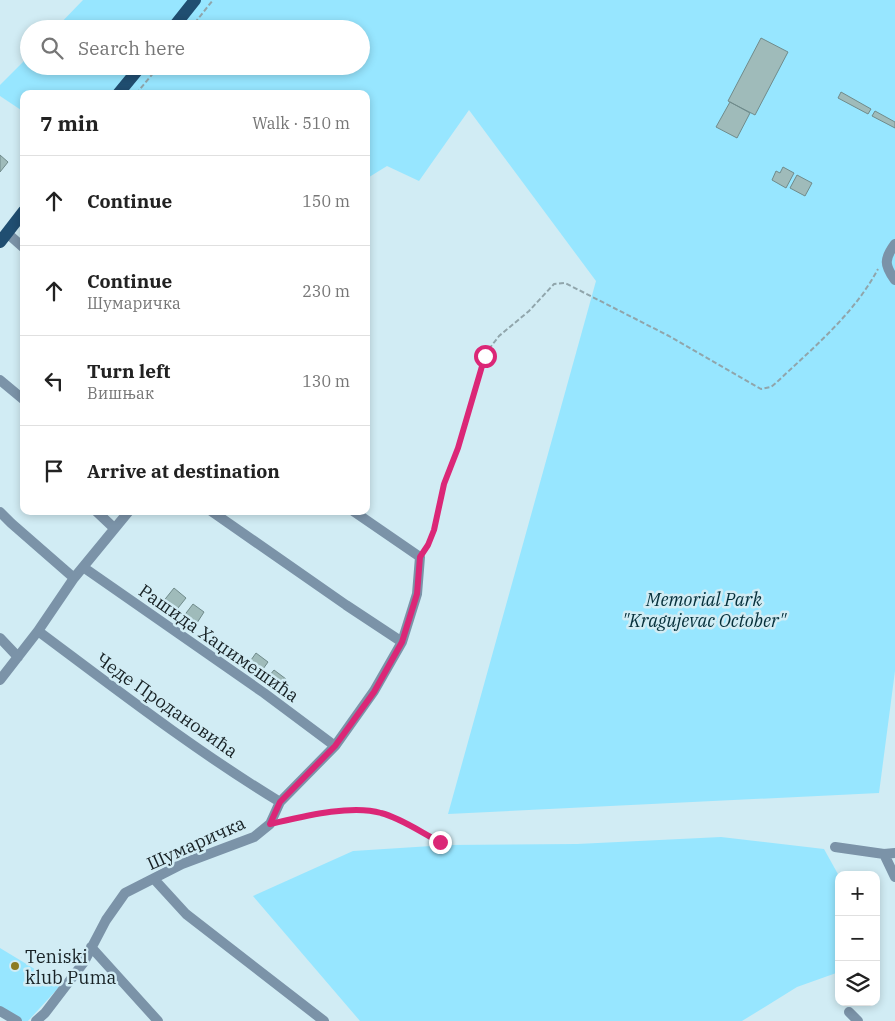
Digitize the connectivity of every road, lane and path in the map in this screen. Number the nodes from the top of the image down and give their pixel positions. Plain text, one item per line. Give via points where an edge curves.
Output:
1 (195, 0) edge
2 (213, 0) edge
3 (179, 20) edge
4 (197, 20) edge
5 (134, 75) edge
6 (152, 75) edge
7 (121, 90) edge
8 (139, 90) edge
9 (20, 216) edge
10 (3, 237) edge
11 (895, 244) edge
12 (20, 246) edge
13 (886, 262) junction
14 (895, 280) edge
15 (0, 380) edge
16 (20, 397) edge
17 (0, 512) edge
18 (100, 515) edge
19 (125, 515) edge
20 (217, 515) edge
21 (359, 515) edge
22 (114, 528) junction
23 (420, 557) junction
24 (83, 567) junction
25 (74, 578) junction
26 (38, 631) junction
27 (0, 638) edge
28 (402, 642) junction
29 (18, 657) junction
30 (0, 680) edge
31 (335, 746) junction
32 (280, 802) junction
33 (270, 824) junction
34 (440, 842) dead end
35 (835, 847) dead end
36 (895, 853) edge
37 (884, 854) junction
38 (895, 877) edge
39 (154, 879) junction
40 (91, 947) junction
41 (0, 1010) edge
42 (849, 1012) dead end
43 (17, 1021) edge
44 (36, 1021) edge
45 (158, 1021) edge
46 (324, 1021) edge
47 (858, 1021) edge

1 - 3 main road
2 - 4 path
5 - 7 main road
6 - 8 path
9 - 10 main road
10 - 12 street
11 - 13 street
13 - 14 street
13 - 23 path via 879,267 852,310 777,382 762,389 669,336 565,283 554,284 489,349 458,448 447,472 434,530
15 - 16 street
17 - 25 street
18 - 22 street
19 - 22 street
20 - 28 street
21 - 23 street
22 - 24 street
23 - 28 street, Шумаричка via 417,594
24 - 25 street
24 - 31 street, Рашида Хаџимешића
25 - 26 street
26 - 29 street
26 - 32 street, Чеде Продановића via 110,686
27 - 29 street
28 - 31 street, Шумаричка via 374,692
29 - 30 street
31 - 32 street, Шумаричка
32 - 33 street, Шумаричка
33 - 34 path via 359,809 381,813
33 - 39 street, Шумаричка via 254,837 182,864
35 - 37 street
36 - 37 street
37 - 38 street
39 - 40 street, Шумаричка via 125,894
39 - 46 street via 186,914
40 - 44 street, Шумаричка via 84,962
40 - 45 street
41 - 43 street
42 - 47 street

